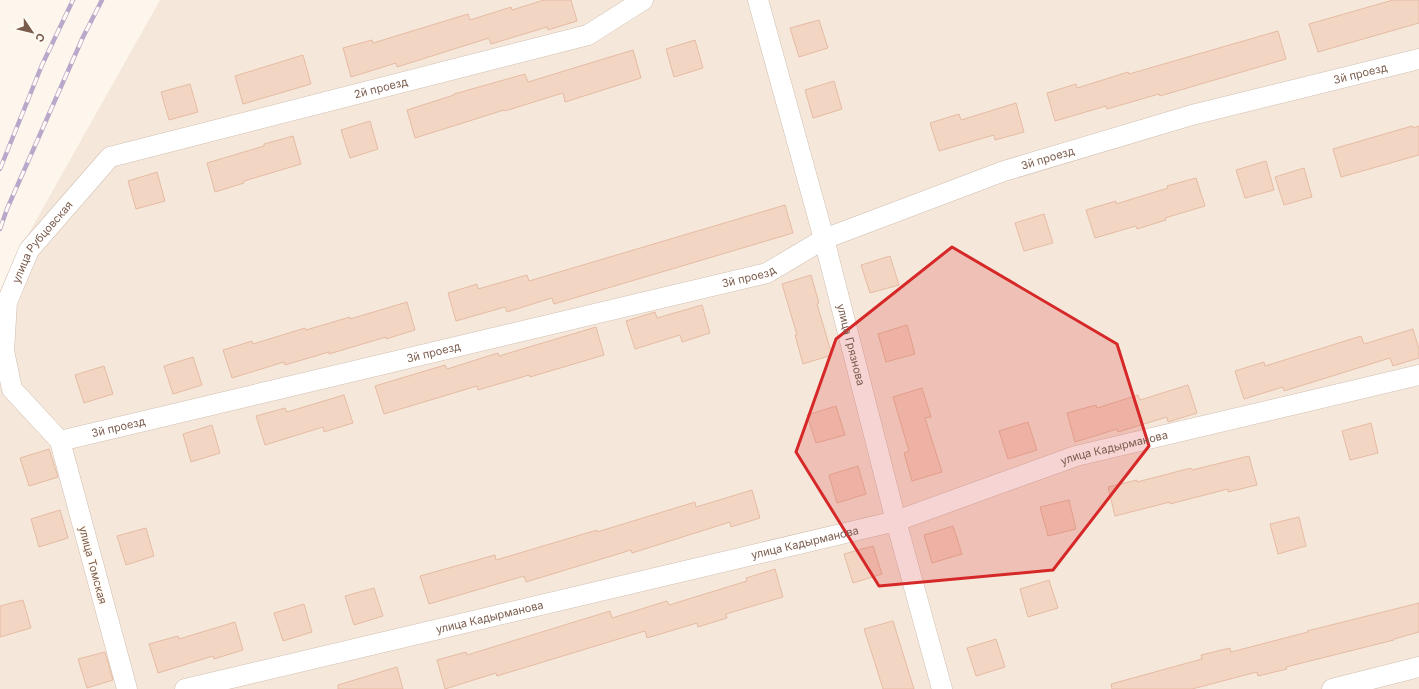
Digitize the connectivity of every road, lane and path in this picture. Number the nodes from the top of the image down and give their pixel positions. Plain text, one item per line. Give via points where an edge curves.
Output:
1 (643, 0) edge
2 (758, 0) edge
3 (1419, 58) edge
4 (110, 157) joint
5 (824, 239) junction
6 (1419, 375) edge
7 (60, 441) junction
8 (896, 521) junction
9 (1419, 667) edge
10 (127, 689) edge
11 (185, 689) edge
12 (942, 689) edge
13 (1332, 689) edge

1 - 4 street, 2й проезд via 588,35
2 - 5 street, улица Грязнова
3 - 5 street, 3й проезд via 1192,115 1004,171
4 - 7 street, улица Рубцовская via 29,250 7,302 4,351 12,389
5 - 7 street, 3й проезд via 767,273
5 - 8 street, улица Грязнова
6 - 8 street, улица Кадырманова via 1076,456
7 - 10 street, улица Томская
8 - 11 street, улица Кадырманова
8 - 12 street, улица Грязнова
9 - 13 street

